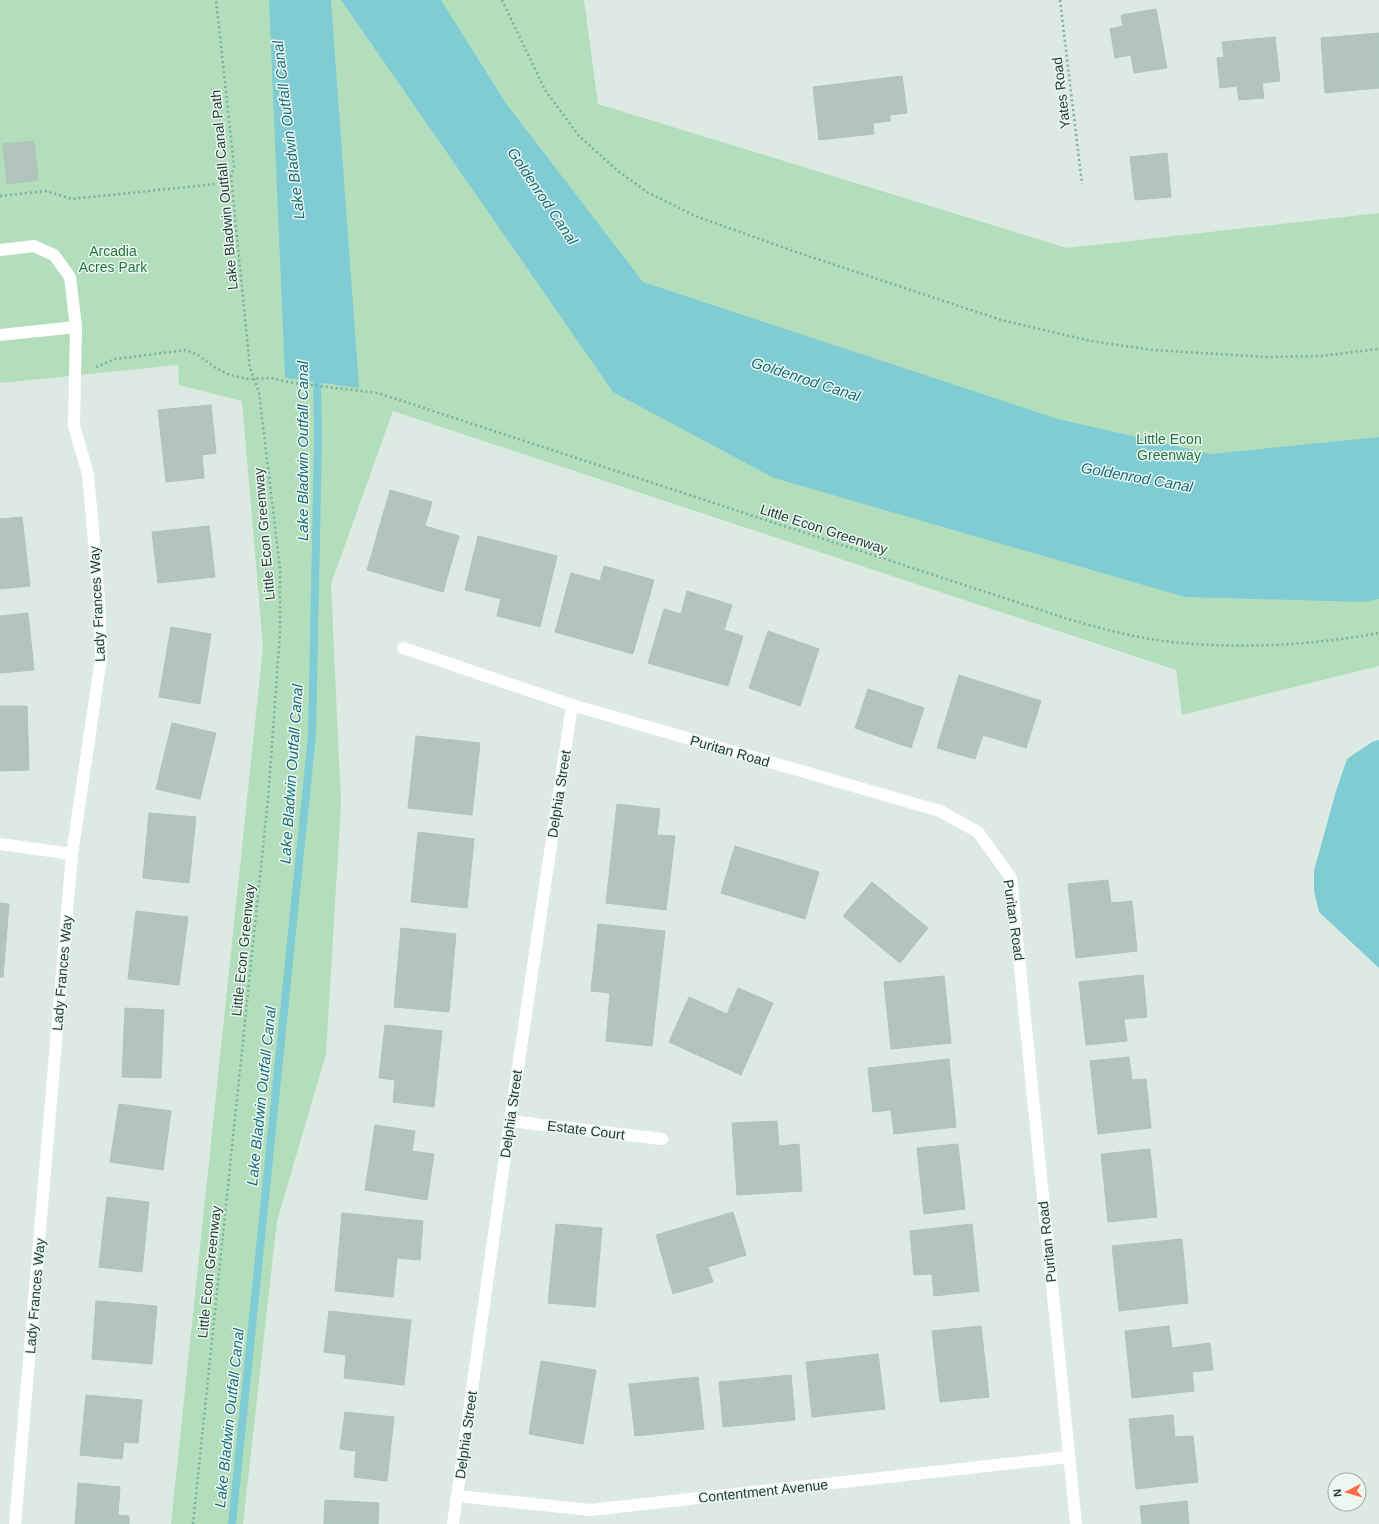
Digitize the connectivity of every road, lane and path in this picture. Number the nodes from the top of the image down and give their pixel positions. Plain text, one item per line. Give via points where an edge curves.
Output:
1 (216, 0) edge
2 (502, 0) edge
3 (1060, 0) edge
4 (231, 177) junction
5 (1082, 184) dead end
6 (0, 196) edge
7 (0, 250) edge
8 (76, 328) junction
9 (0, 335) edge
10 (1379, 349) edge
11 (254, 378) junction
12 (75, 385) junction
13 (1379, 633) edge
14 (403, 648) dead end
15 (572, 705) junction
16 (0, 844) edge
17 (72, 854) junction
18 (510, 1121) junction
19 (662, 1139) dead end
20 (1068, 1457) junction
21 (457, 1496) junction
22 (15, 1524) edge
23 (193, 1524) edge
24 (453, 1524) edge
25 (1076, 1524) edge

1 - 4 path, Lake Bladwin Outfall Canal Path via 234,166
2 - 10 path via 545,90 579,136 618,171 647,192 695,216 1001,320 1091,341 1153,350 1267,357 1321,356
3 - 5 path, Yates Road
4 - 6 path via 216,184 72,199 46,191
4 - 11 path, Lake Bladwin Outfall Canal Path via 250,368
7 - 8 street, Lady Frances Way via 34,246 54,255 70,277
8 - 9 street
8 - 12 street, Lady Frances Way
11 - 12 path, Little Econ Greenway via 221,372 198,355 186,350 115,359 99,365
11 - 13 path, Little Econ Greenway via 378,393 1057,616 1118,633 1164,640 1240,645 1307,642
11 - 23 path, Little Econ Greenway via 259,392 279,556 280,626 267,812
12 - 17 street, Lady Frances Way via 74,426 88,474 99,599 101,659
14 - 15 street, Puritan Road
15 - 18 street, Delphia Street
15 - 20 street, Puritan Road via 940,811 978,832 1011,878
16 - 17 street
17 - 22 street, Lady Frances Way
18 - 19 street, Estate Court
18 - 21 street, Delphia Street
20 - 21 street, Contentment Avenue via 590,1510
20 - 25 street, Puritan Road
21 - 24 street, Delphia Street

